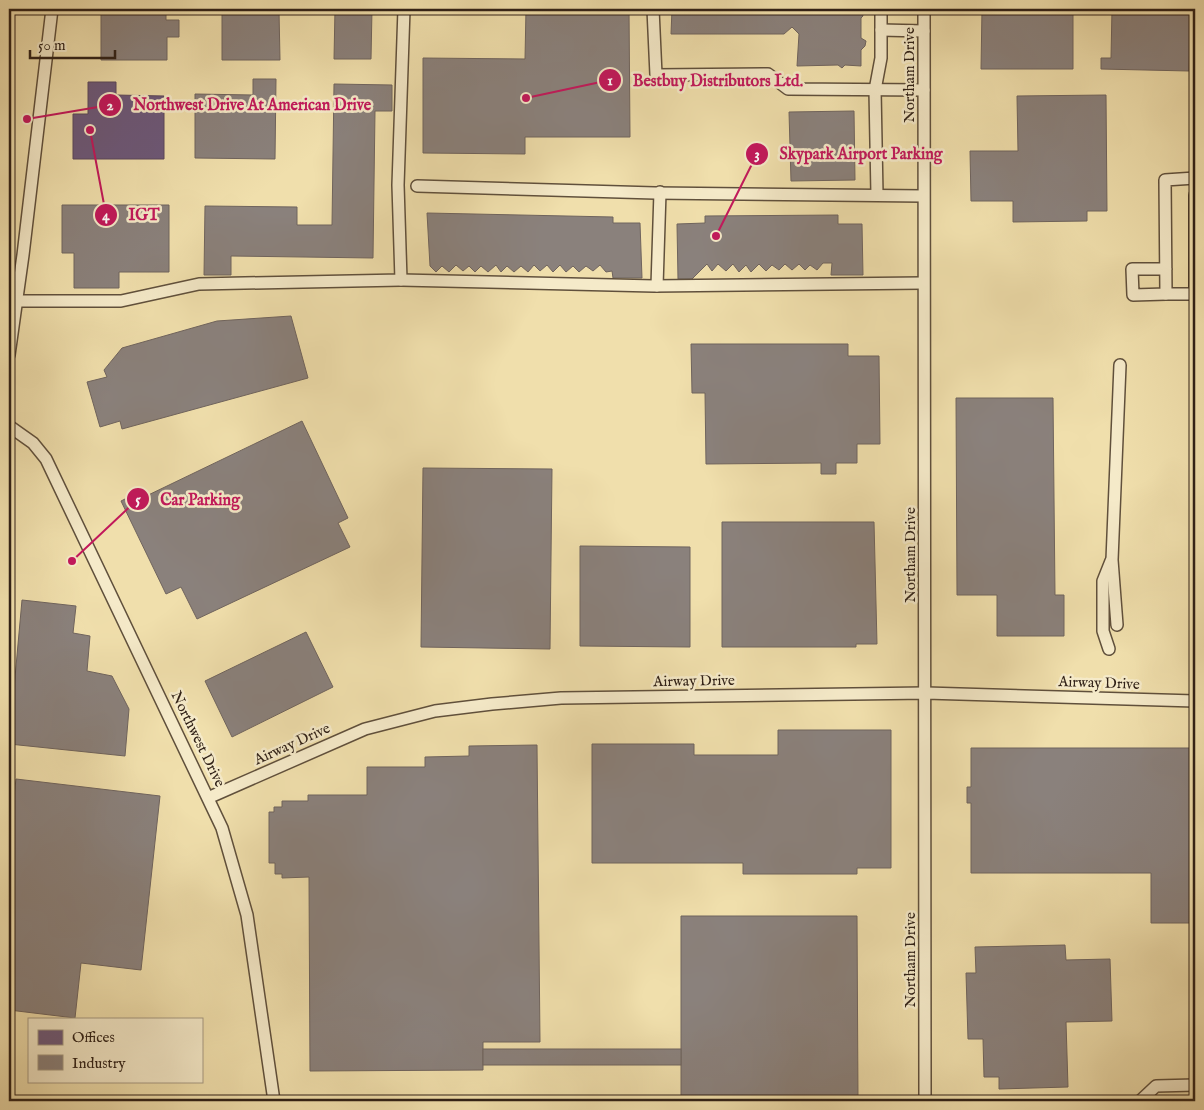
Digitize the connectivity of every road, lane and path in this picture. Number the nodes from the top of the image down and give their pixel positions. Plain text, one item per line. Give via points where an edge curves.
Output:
1 (52, 9) edge
2 (404, 9) edge
3 (653, 9) edge
4 (880, 9) edge
5 (924, 9) edge
6 (881, 30) junction
7 (924, 31) junction
8 (875, 90) junction
9 (924, 90) junction
10 (1195, 178) edge
11 (417, 186) dead end
12 (660, 192) junction
13 (1195, 194) edge
14 (877, 195) junction
15 (923, 196) junction
16 (1166, 269) junction
17 (401, 280) junction
18 (923, 283) junction
19 (657, 286) junction
20 (1166, 294) junction
21 (1194, 294) edge
22 (17, 301) junction
23 (9, 355) edge
24 (1120, 365) dead end
25 (9, 426) edge
26 (1112, 560) junction
27 (1117, 625) dead end
28 (1109, 649) dead end
29 (926, 693) junction
30 (1195, 701) edge
31 (210, 798) junction
32 (1195, 1085) edge
33 (274, 1101) edge
34 (925, 1101) edge
35 (1140, 1101) edge

1 - 22 street
2 - 17 street via 398,185
3 - 8 street via 656,75 768,74 788,89
4 - 6 street
5 - 7 street, Northam Drive
6 - 7 street
6 - 8 street via 882,58
7 - 9 street, Northam Drive
8 - 9 street
8 - 14 street
9 - 15 street, Northam Drive
10 - 16 street via 1166,180
11 - 12 street
12 - 14 street
12 - 19 street
13 - 21 street
14 - 15 street
15 - 18 street, Northam Drive
16 - 20 street
16 - 20 street via 1132,269 1133,295
17 - 19 street
17 - 22 street via 199,284 121,301
18 - 19 street
18 - 29 street, Northam Drive
20 - 21 street
22 - 23 street
24 - 26 street
25 - 31 street, Northwest Drive via 33,443 46,459
26 - 27 street
26 - 28 street via 1103,580 1103,631
29 - 30 street, Airway Drive
29 - 31 street, Airway Drive via 560,698 435,711 365,729
29 - 34 street, Northam Drive
31 - 33 street, Northwest Drive via 234,863 247,915
32 - 35 street via 1156,1086

